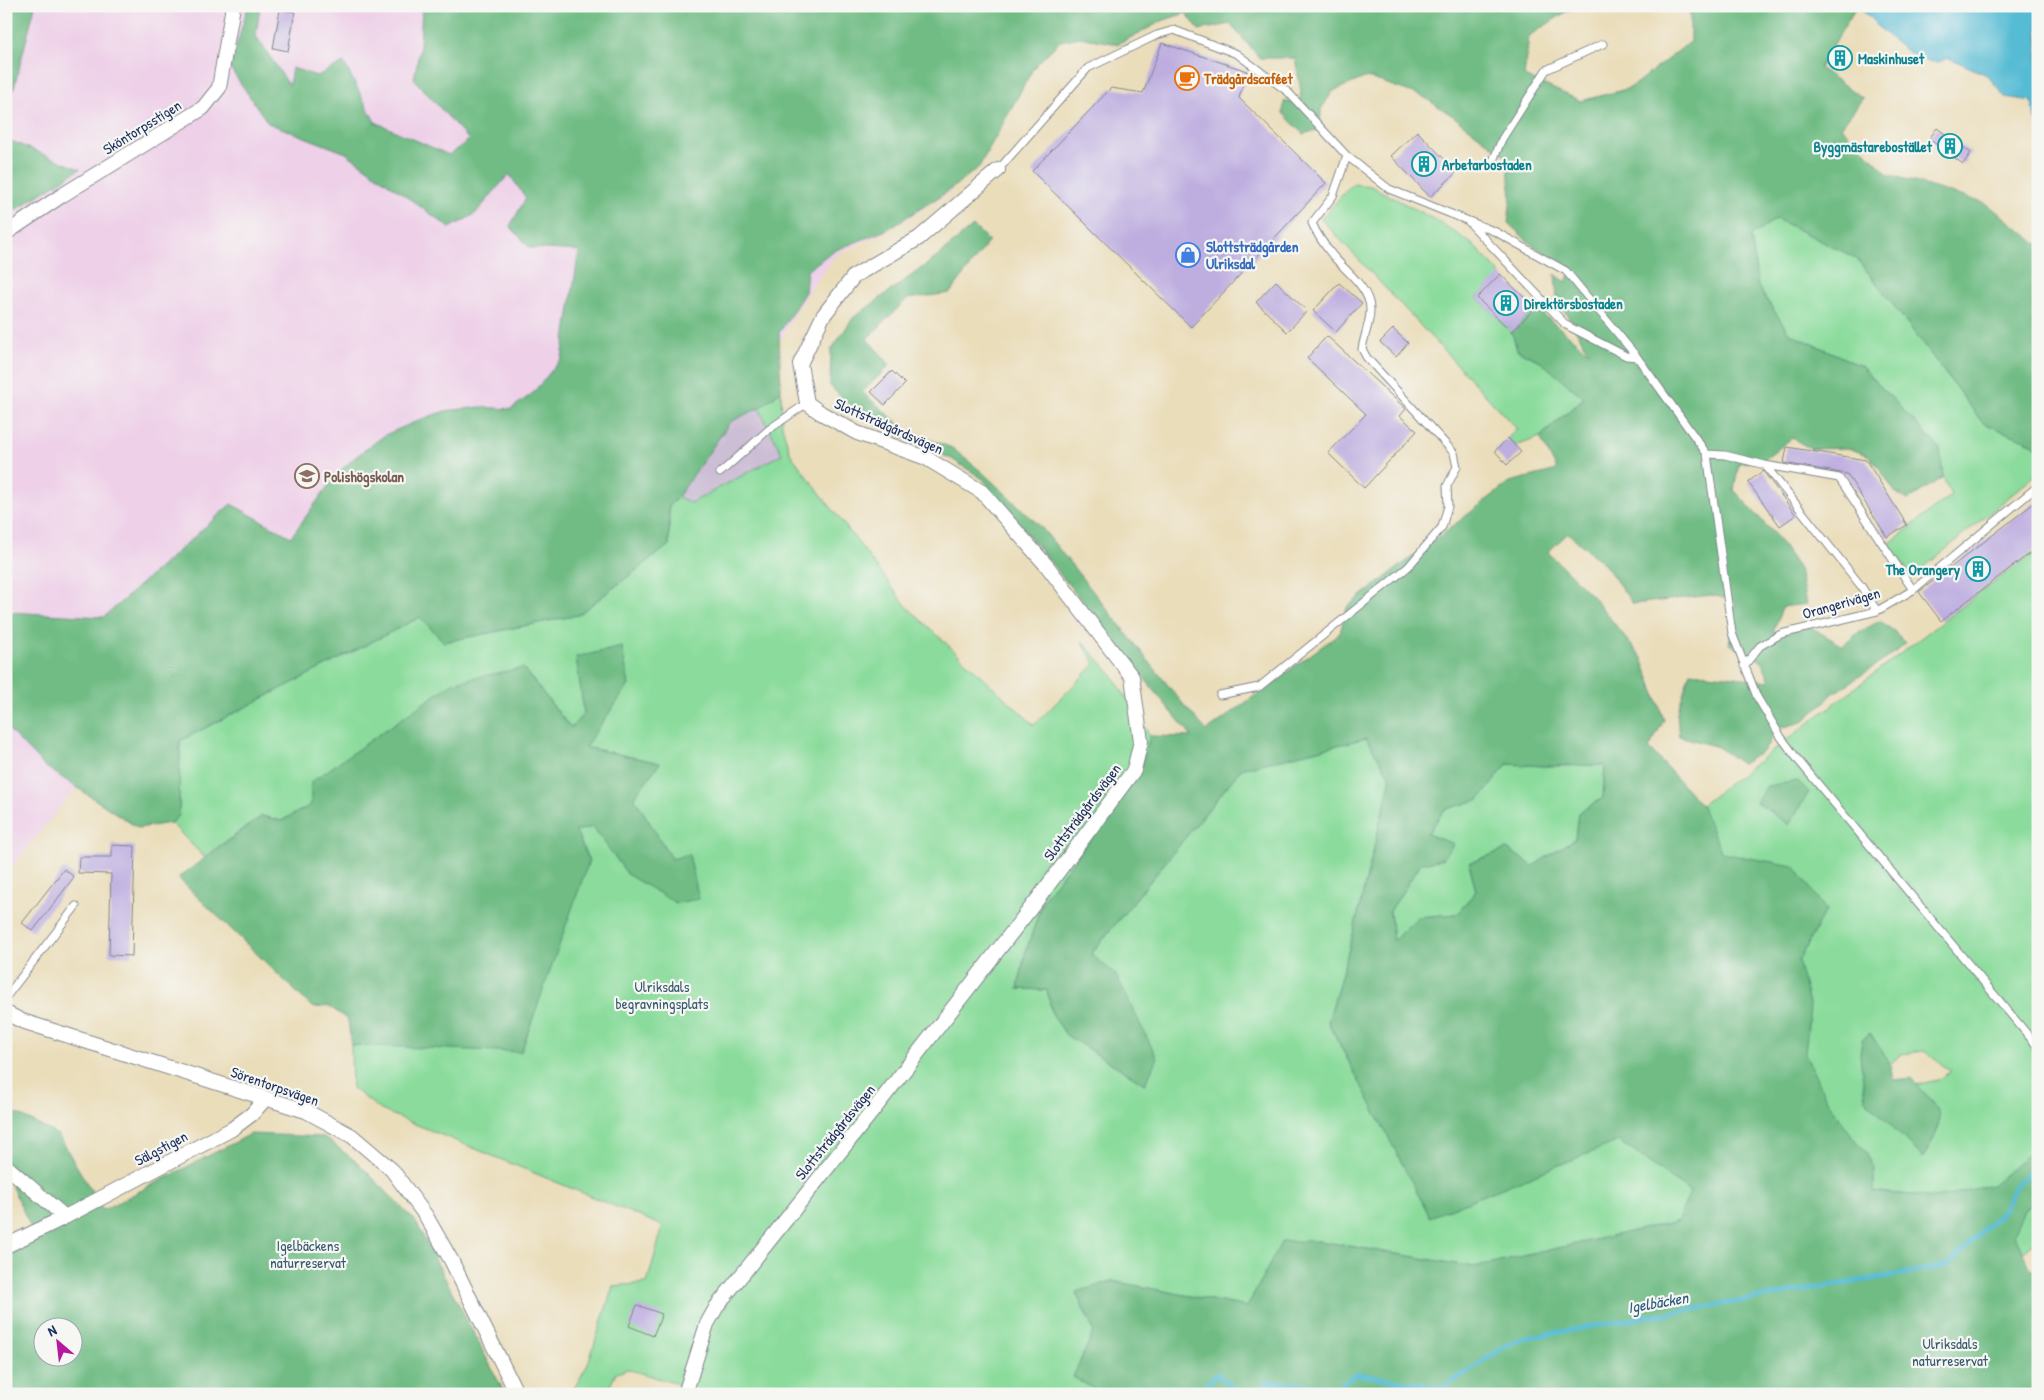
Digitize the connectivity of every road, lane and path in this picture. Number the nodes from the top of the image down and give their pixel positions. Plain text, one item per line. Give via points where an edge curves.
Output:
1 (234, 6) edge
2 (1603, 44) dead end
3 (1347, 156) junction
4 (1492, 163) dead end
5 (998, 170) joint
6 (1466, 220) junction
7 (6, 233) edge
8 (1637, 357) junction
9 (807, 403) junction
10 (1707, 454) junction
11 (1765, 465) junction
12 (720, 473) dead end
13 (2038, 486) edge
14 (1913, 590) junction
15 (1876, 611) junction
16 (1744, 666) junction
17 (1220, 695) dead end
18 (76, 906) dead end
19 (6, 997) edge
20 (6, 1013) edge
21 (2038, 1047) edge
22 (266, 1099) junction
23 (6, 1166) edge
24 (65, 1217) junction
25 (6, 1246) edge
26 (517, 1394) edge
27 (686, 1394) edge

1 - 7 street, Sköntorpsstigen via 219,88 203,108
2 - 4 lane via 1546,70 1502,139
3 - 5 lane via 1288,92 1237,54 1174,30 1088,68
3 - 6 lane via 1388,189
3 - 17 lane via 1332,196 1312,223 1332,255 1356,280 1369,302 1362,349 1367,358 1454,453 1457,467 1447,486 1448,506 1442,527 1408,567 1259,687
5 - 9 street via 919,238 854,276 823,316 800,364
6 - 8 lane via 1566,325 1626,356
6 - 8 lane via 1496,232 1566,271
8 - 10 lane
9 - 12 lane via 768,430
9 - 27 street, Slottsträdgårdsvägen via 857,433 926,458 982,492 1047,566 1132,677 1142,741 1134,770 1043,892 717,1306 707,1324
10 - 11 lane via 1726,455
10 - 16 lane via 1727,606 1732,633
11 - 14 lane via 1839,478
11 - 15 lane via 1861,586
13 - 14 lane, Orangerivägen
14 - 15 lane, Orangerivägen
15 - 16 lane, Orangerivägen via 1781,634 1760,646
16 - 21 lane via 1757,698 1798,760
18 - 19 lane
20 - 22 street, Sörentorpsvägen via 22,1021
22 - 24 street, Sälgstigen via 232,1129
22 - 26 street, Sörentorpsvägen via 306,1111 337,1127 392,1170 421,1208 451,1260
23 - 24 street
24 - 25 street, Sälgstigen

